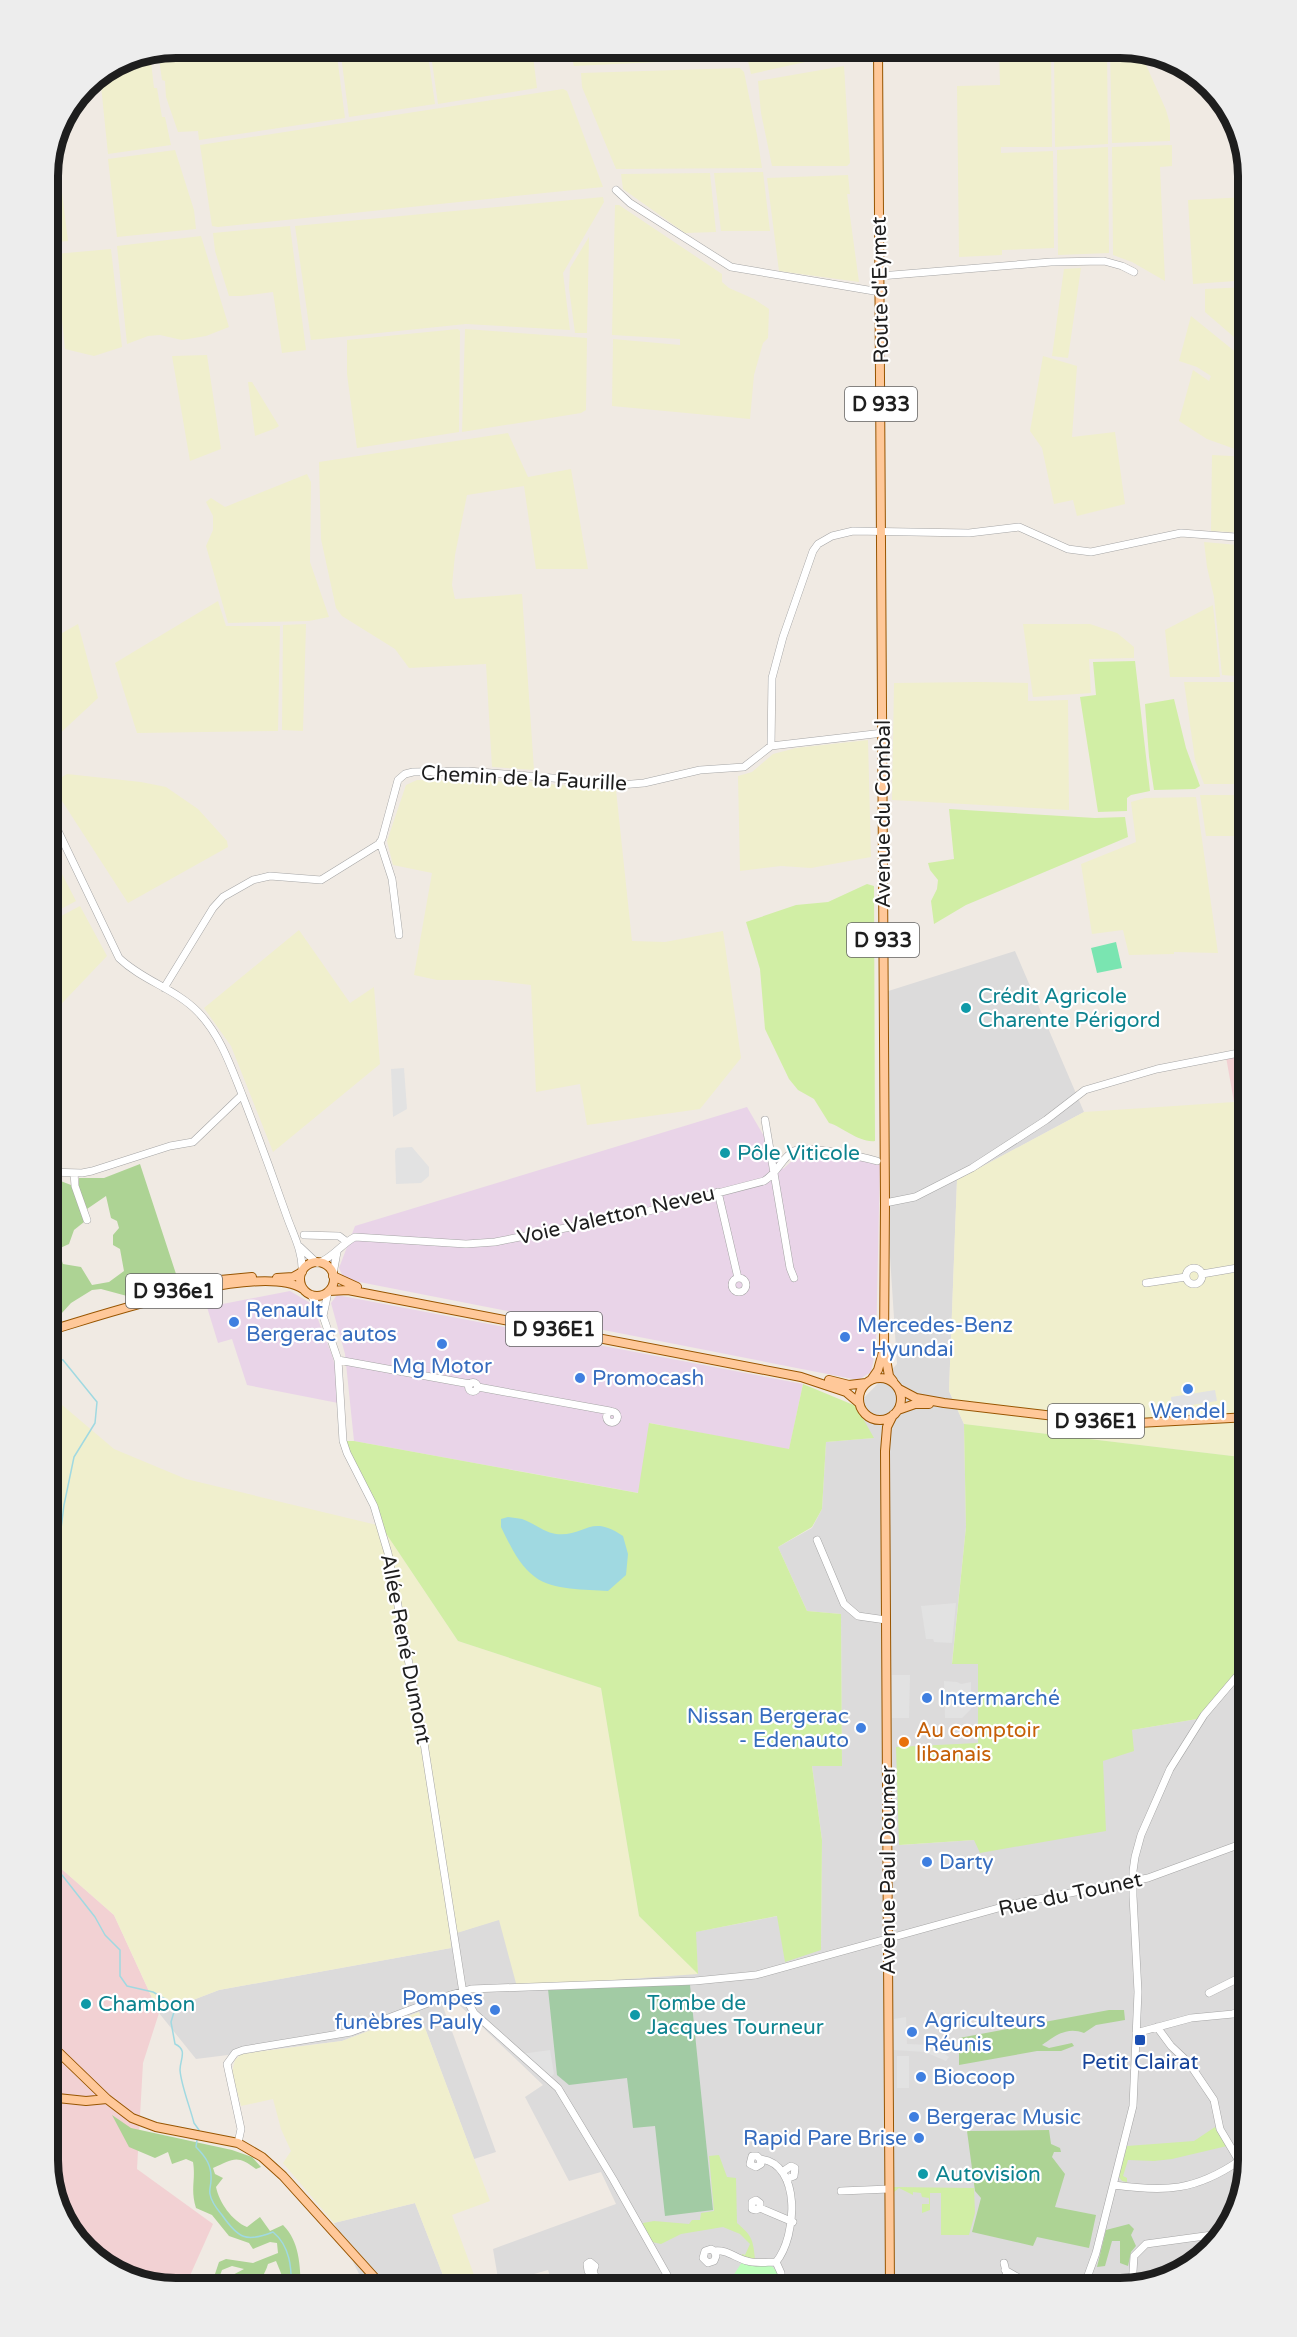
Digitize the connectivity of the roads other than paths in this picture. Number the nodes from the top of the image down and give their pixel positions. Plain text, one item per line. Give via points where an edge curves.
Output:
1 (878, 59) edge
2 (616, 190) dead end
3 (1134, 272) dead end
4 (880, 276) junction
5 (880, 292) junction
6 (882, 533) junction
7 (1238, 537) edge
8 (883, 733) junction
9 (771, 746) junction
10 (59, 832) edge
11 (380, 842) junction
12 (399, 935) dead end
13 (164, 988) junction
14 (1238, 1053) edge
15 (242, 1095) junction
16 (765, 1120) dead end
17 (875, 1160) dead end
18 (58, 1172) edge
19 (74, 1173) junction
20 (775, 1174) junction
21 (718, 1192) junction
22 (885, 1203) junction
23 (87, 1220) dead end
24 (304, 1235) dead end
25 (347, 1242) junction
26 (298, 1245) junction
27 (337, 1252) junction
28 (317, 1263) junction
29 (1238, 1268) edge
30 (302, 1271) junction
31 (333, 1275) junction
32 (738, 1278) dead end
33 (794, 1278) dead end
34 (1146, 1283) dead end
35 (328, 1291) junction
36 (307, 1292) junction
37 (323, 1316) junction
38 (511, 1317) joint
39 (58, 1326) edge
40 (58, 1326) edge
41 (884, 1348) junction
42 (338, 1360) junction
43 (868, 1381) junction
44 (893, 1381) junction
45 (899, 1389) junction
46 (859, 1403) junction
47 (944, 1403) junction
48 (610, 1412) dead end
49 (896, 1413) junction
50 (872, 1418) junction
51 (1238, 1418) edge
52 (885, 1451) junction
53 (817, 1540) dead end
54 (886, 1620) junction
55 (1238, 1675) edge
56 (1238, 1845) edge
57 (1133, 1881) junction
58 (889, 1939) junction
59 (1238, 1979) edge
60 (463, 1990) junction
61 (1209, 1994) dead end
62 (1238, 2012) edge
63 (1157, 2027) junction
64 (1136, 2032) junction
65 (58, 2052) edge
66 (92, 2084) junction
67 (58, 2098) edge
68 (106, 2098) junction
69 (89, 2100) junction
70 (238, 2143) junction
71 (760, 2159) dead end
72 (1238, 2159) edge
73 (1238, 2162) edge
74 (1114, 2185) junction
75 (889, 2189) junction
76 (841, 2190) dead end
77 (760, 2208) dead end
78 (793, 2222) junction
79 (1211, 2235) edge
80 (714, 2251) dead end
81 (777, 2262) junction
82 (1004, 2267) dead end
83 (593, 2271) dead end
84 (1133, 2277) edge
85 (375, 2278) edge
86 (596, 2278) edge
87 (669, 2278) edge
88 (781, 2278) edge
89 (890, 2278) edge
90 (1007, 2278) edge
91 (1087, 2278) edge

1 - 4 main road, Route d'Eymet / D 933
2 - 5 street via 730,267
3 - 4 street via 1104,261
4 - 5 main road, Route d'Eymet / D 933
5 - 6 main road, Route d'Eymet / D 933
6 - 7 street via 981,533 1019,527 1068,549 1090,552 1181,533
6 - 8 main road, Avenue du Combal / D 933
6 - 9 street via 842,532 818,544 813,551 772,678
8 - 9 street
8 - 22 main road, Avenue du Combal / D 933
9 - 11 street, Chemin de la Faurille via 744,767 700,770 644,783 608,786 468,771 413,772 398,780
10 - 13 street via 119,958 133,972
11 - 12 street via 392,879
11 - 13 street via 321,880 270,876 253,880 223,897
13 - 15 street via 198,1011 213,1030
14 - 22 street via 1157,1069 1085,1090 972,1168 915,1197
15 - 19 street via 193,1142
15 - 26 street
16 - 20 street
17 - 20 street via 795,1150
18 - 19 street
19 - 23 street
20 - 21 street, Voie Valetton Neveu
20 - 33 street
21 - 25 street, Voie Valetton Neveu via 641,1213 488,1244 367,1237
21 - 32 street
22 - 41 main road, Avenue du Combal / D 933
24 - 25 street, Voie Valetton Neveu via 339,1236
25 - 27 street
26 - 28 street
26 - 30 street
27 - 28 street
27 - 31 street
28 - 30 main road
28 - 31 main road via 327,1266
29 - 34 street via 1202,1274 1191,1268 1186,1277
30 - 36 main road via 300,1281
30 - 39 main road, D 936e1 via 293,1277 210,1281
31 - 35 main road
31 - 38 main road, D 936e1 via 359,1288
35 - 36 main road via 320,1296
35 - 37 street
35 - 46 main road, D 936E1 via 348,1290 791,1375 846,1392
36 - 37 street, Allée René Dumont
36 - 40 main road, D 936e1 via 293,1284 262,1282 212,1287
37 - 42 street, Allée René Dumont
38 - 43 main road, D 936E1 via 849,1385
41 - 43 main road, D 933 via 878,1370
41 - 44 main road, D 933
42 - 48 street via 470,1384 474,1392 478,1387
42 - 60 street, Allée René Dumont via 343,1441 374,1506 392,1577 424,1743
43 - 44 main road via 882,1377
43 - 46 main road via 860,1392
44 - 45 main road
45 - 47 main road, D 936E1 via 916,1398
45 - 49 main road via 902,1396
46 - 50 main road
47 - 49 main road, D 936E1 via 915,1404
47 - 51 main road, D 936E1 via 1105,1422
49 - 50 main road via 883,1420
49 - 52 main road via 887,1426
50 - 52 main road
52 - 54 main road, Avenue Paul Doumer
53 - 54 street via 844,1604 858,1616
54 - 58 main road, Avenue Paul Doumer
55 - 57 street via 1204,1715 1170,1769 1142,1835
56 - 57 street, Rue du Tounet
57 - 58 street, Rue du Tounet via 1013,1904
57 - 64 street via 1138,1967
58 - 60 street, Rue du Tounet via 756,1975 727,1979
58 - 75 main road, Avenue Paul Doumer
59 - 61 street
60 - 70 street, Rue du Tounet via 351,2032 235,2053 227,2064 240,2129
60 - 87 street, Allée René Dumont via 474,2013 558,2088
62 - 63 street
63 - 64 street
63 - 72 street via 1189,2063 1214,2100 1220,2128
64 - 74 street via 1133,2106
65 - 66 main road
66 - 68 main road
66 - 69 main road via 94,2091
67 - 69 main road
68 - 69 main road
68 - 70 main road via 143,2124
70 - 85 main road via 278,2171
71 - 78 street via 768,2159 784,2176 790,2191
73 - 74 street via 1215,2176 1174,2188
74 - 91 street
75 - 76 street
75 - 89 main road, Avenue Paul Doumer
77 - 78 street
78 - 81 street
79 - 84 street via 1146,2244 1134,2256
80 - 81 street via 725,2251 744,2261
81 - 88 street
82 - 90 street
83 - 86 street

